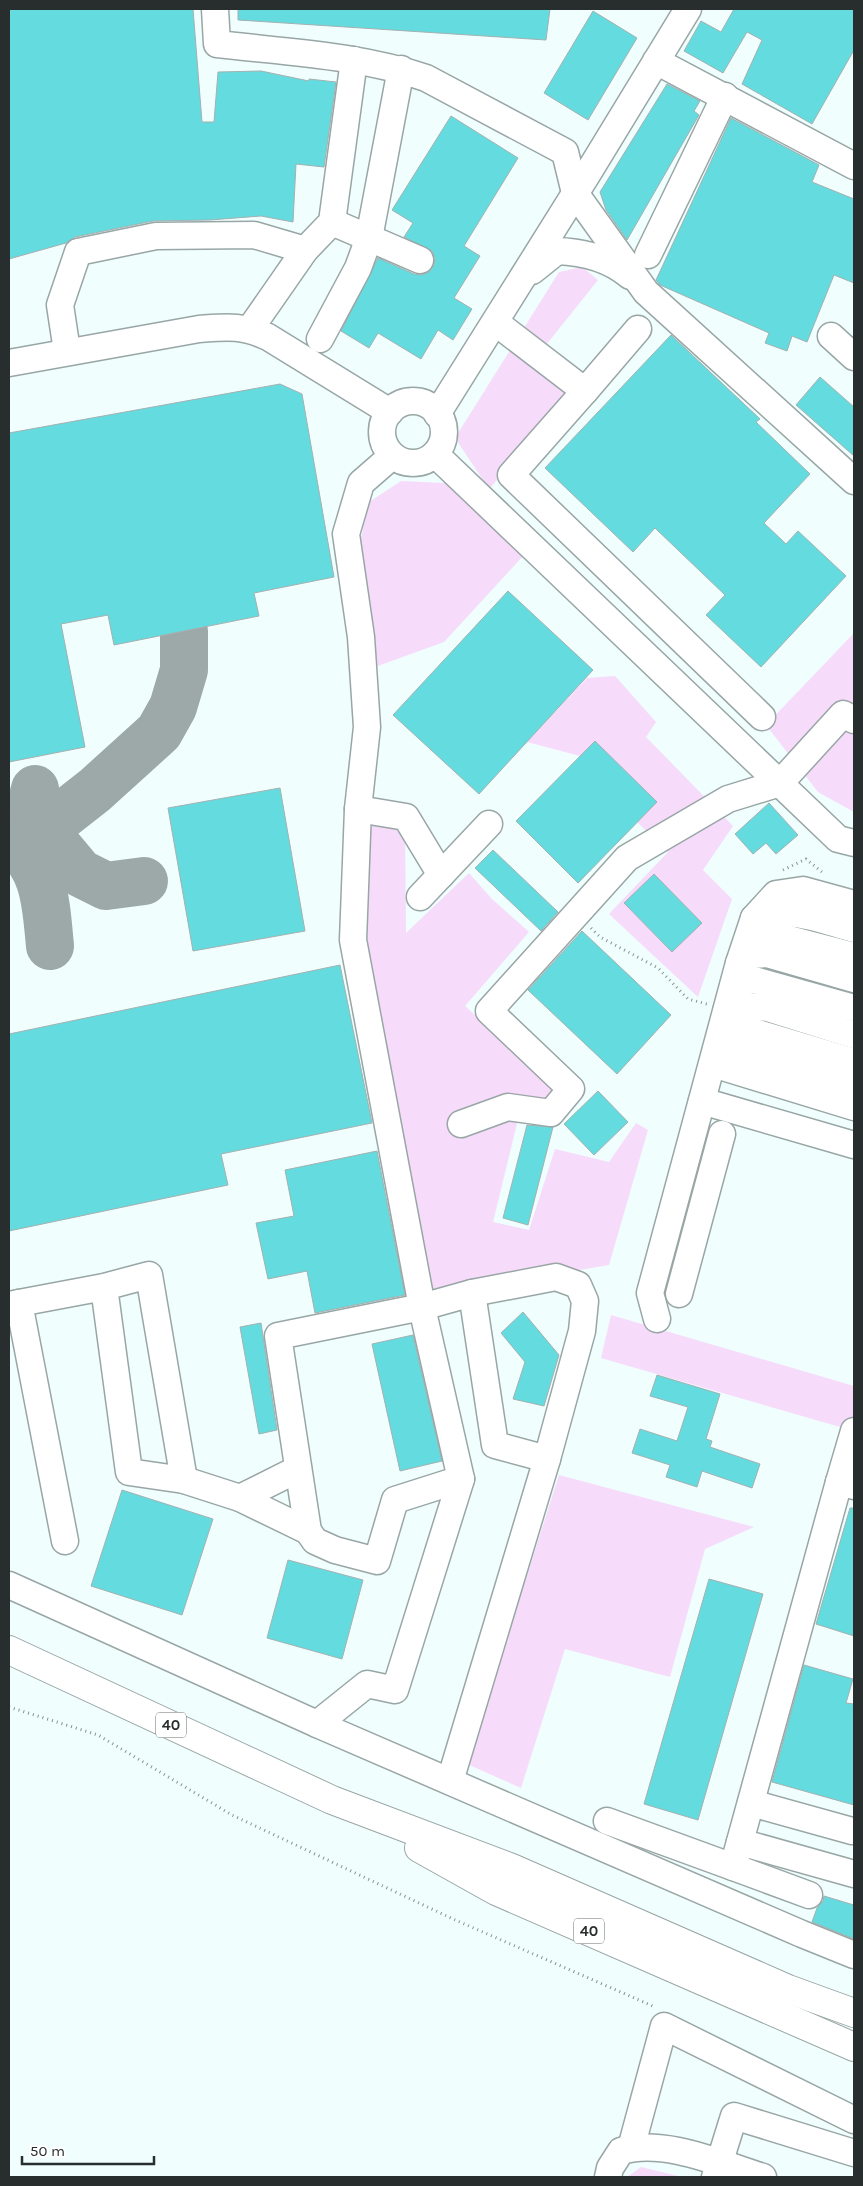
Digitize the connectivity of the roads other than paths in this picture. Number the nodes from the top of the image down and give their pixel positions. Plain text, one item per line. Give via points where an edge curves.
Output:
1 (215, 9) edge
2 (688, 9) edge
3 (354, 60) junction
4 (656, 61) junction
5 (401, 69) junction
6 (725, 96) junction
7 (854, 166) edge
8 (576, 193) junction
9 (332, 222) junction
10 (369, 238) junction
11 (305, 250) junction
12 (648, 255) dead end
13 (420, 260) dead end
14 (520, 282) junction
15 (642, 286) junction
16 (495, 322) junction
17 (250, 329) junction
18 (638, 329) dead end
19 (831, 336) dead end
20 (320, 339) dead end
21 (68, 351) junction
22 (854, 357) edge
23 (9, 363) edge
24 (585, 391) junction
25 (390, 412) junction
26 (437, 414) junction
27 (435, 454) junction
28 (392, 456) junction
29 (854, 481) edge
30 (762, 717) dead end
31 (854, 720) edge
32 (780, 783) junction
33 (358, 809) junction
34 (489, 824) dead end
35 (854, 843) edge
36 (441, 875) junction
37 (420, 897) dead end
38 (854, 904) edge
39 (754, 918) junction
40 (854, 929) edge
41 (854, 956) edge
42 (736, 977) junction
43 (854, 979) edge
44 (854, 1008) edge
45 (854, 1035) edge
46 (716, 1050) junction
47 (854, 1062) edge
48 (854, 1086) edge
49 (702, 1101) junction
50 (854, 1107) edge
51 (461, 1124) dead end
52 (722, 1134) dead end
53 (854, 1145) edge
54 (104, 1287) junction
55 (472, 1293) junction
56 (679, 1294) dead end
57 (14, 1304) edge
58 (422, 1306) junction
59 (657, 1319) dead end
60 (854, 1431) edge
61 (547, 1459) junction
62 (298, 1469) junction
63 (461, 1479) junction
64 (184, 1480) junction
65 (847, 1484) edge
66 (240, 1498) junction
67 (308, 1531) junction
68 (65, 1541) dead end
69 (9, 1585) edge
70 (9, 1650) edge
71 (317, 1724) junction
72 (450, 1781) junction
73 (332, 1800) junction
74 (751, 1803) junction
75 (607, 1821) dead end
76 (852, 1831) dead end
77 (740, 1842) junction
78 (733, 1867) junction
79 (854, 1874) edge
80 (810, 1895) dead end
81 (854, 1955) edge
82 (854, 2013) edge
83 (854, 2047) edge
84 (854, 2120) edge
85 (631, 2148) junction
86 (854, 2154) edge
87 (717, 2171) edge
88 (608, 2177) edge
89 (763, 2177) edge

1 - 3 lane via 217,44
2 - 4 lane
3 - 5 lane
3 - 9 lane
4 - 6 lane
4 - 8 lane
5 - 8 lane via 426,78 565,152
5 - 10 lane
6 - 7 lane
6 - 12 lane
8 - 14 lane
8 - 15 lane
9 - 10 lane
9 - 11 lane
10 - 13 lane
10 - 20 lane via 358,268
11 - 17 lane
11 - 21 lane via 254,235 156,236 78,252 60,305
14 - 15 lane via 557,251 578,251 616,265
14 - 16 lane
15 - 29 lane
16 - 24 lane
16 - 26 lane
17 - 21 lane via 229,326 199,329
17 - 25 lane
18 - 24 lane
19 - 22 lane
21 - 23 lane
24 - 30 lane via 511,476
25 - 26 lane via 396,406 414,402 423,403
25 - 28 lane via 383,423 382,435
26 - 27 lane via 443,434
27 - 28 lane via 414,463
27 - 32 lane
28 - 33 lane via 361,483 346,534 362,638 367,727
31 - 32 lane via 843,714
32 - 35 lane via 838,839
32 - 51 lane via 728,799 627,858 489,1010 571,1089 551,1113 508,1108
33 - 36 lane via 406,817
33 - 58 lane via 353,940
34 - 36 lane
36 - 37 lane
38 - 39 lane via 803,890 776,894
39 - 40 lane via 772,913 799,914
39 - 42 lane
41 - 42 lane via 770,934 759,936
42 - 43 lane via 752,955 768,954
42 - 44 lane via 742,982 754,980
42 - 45 lane via 738,1005 768,1008
42 - 46 lane
46 - 47 lane via 733,1028 741,1028
46 - 48 lane via 732,1050
46 - 49 lane
46 - 50 lane
49 - 53 lane
49 - 59 lane via 650,1293
52 - 56 lane
54 - 57 lane
54 - 64 lane via 129,1472
54 - 64 lane via 150,1275
55 - 58 lane
55 - 61 lane via 495,1445
55 - 61 lane via 556,1277 578,1285 585,1301 582,1332
57 - 68 lane
58 - 62 lane via 278,1336
58 - 63 lane
60 - 65 lane
61 - 72 lane
62 - 66 lane
62 - 67 lane
63 - 67 lane via 395,1500 377,1561 335,1550 315,1541
63 - 71 lane via 395,1690 368,1684
64 - 66 lane
65 - 74 lane
66 - 67 lane
69 - 71 lane
70 - 73 highway, 40
71 - 72 lane
72 - 81 lane
73 - 82 highway, 40 via 512,1868 788,1989
73 - 83 highway, 40 via 496,1890
74 - 76 lane
74 - 77 lane
75 - 78 lane
77 - 78 lane
77 - 79 lane
78 - 80 lane
84 - 85 lane via 664,2026
85 - 87 lane via 667,2148
85 - 88 lane via 622,2151 610,2168
86 - 87 lane via 734,2116
87 - 89 lane

